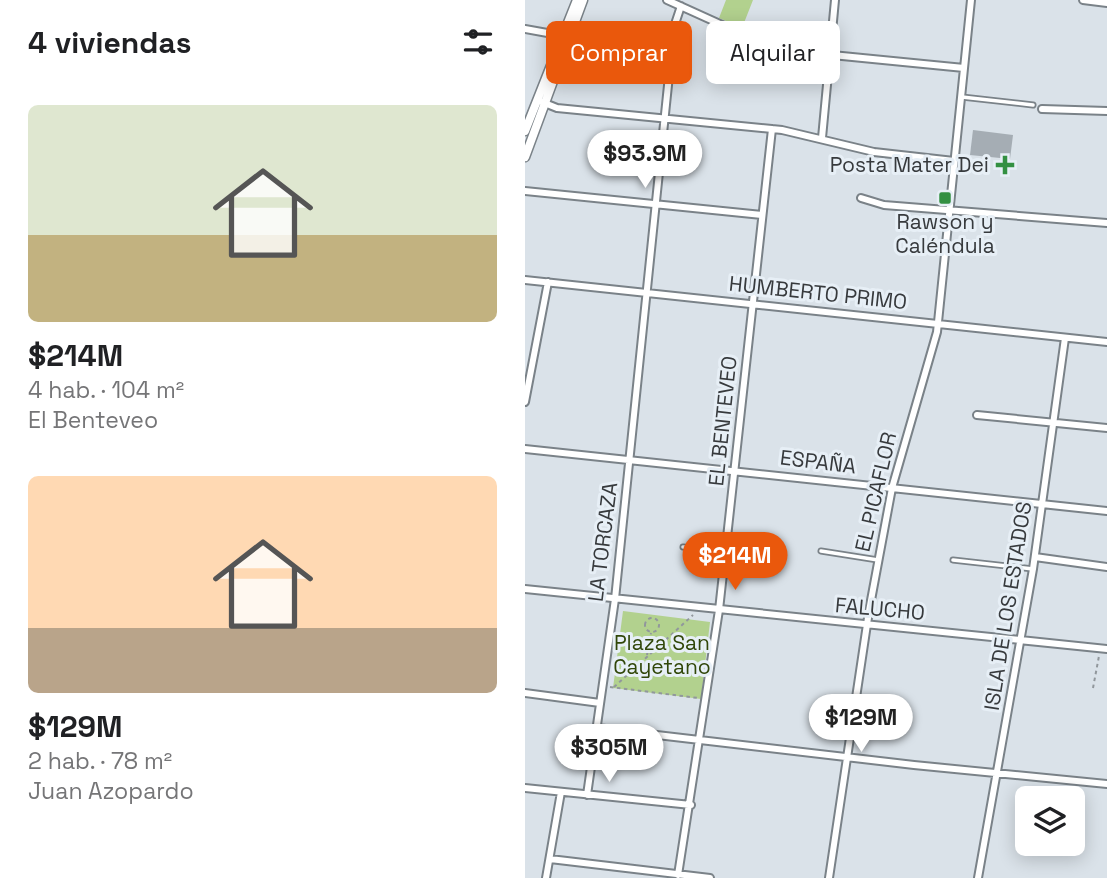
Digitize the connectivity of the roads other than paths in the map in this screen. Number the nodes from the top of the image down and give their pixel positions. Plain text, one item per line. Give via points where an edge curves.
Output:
1 (577, 0) edge
2 (583, 0) edge
3 (667, 0) edge
4 (835, 0) edge
5 (971, 0) edge
6 (1083, 0) edge
7 (1107, 3) edge
8 (681, 6) junction
9 (571, 21) edge
10 (573, 21) edge
11 (714, 21) edge
12 (834, 21) edge
13 (525, 29) edge
14 (546, 33) edge
15 (840, 54) edge
16 (964, 68) junction
17 (546, 79) edge
18 (551, 84) edge
19 (828, 84) edge
20 (961, 97) junction
21 (537, 99) junction
22 (545, 104) junction
23 (1033, 105) dead end
24 (1042, 109) dead end
25 (1107, 111) edge
26 (527, 118) edge
27 (665, 119) junction
28 (538, 122) junction
29 (772, 129) junction
30 (525, 131) edge
31 (822, 138) junction
32 (525, 157) edge
33 (954, 161) junction
34 (525, 191) edge
35 (861, 198) dead end
36 (656, 204) junction
37 (950, 209) junction
38 (762, 215) junction
39 (1107, 223) edge
40 (525, 280) edge
41 (548, 282) junction
42 (646, 293) junction
43 (753, 304) junction
44 (938, 324) junction
45 (1065, 338) junction
46 (1107, 342) edge
47 (525, 402) edge
48 (978, 415) dead end
49 (1054, 423) junction
50 (1107, 428) edge
51 (525, 449) edge
52 (631, 459) junction
53 (735, 470) junction
54 (892, 488) junction
55 (1043, 504) junction
56 (1107, 511) edge
57 (683, 547) dead end
58 (726, 551) junction
59 (821, 551) dead end
60 (1035, 557) junction
61 (878, 560) junction
62 (953, 560) dead end
63 (1107, 567) edge
64 (1033, 569) junction
65 (525, 589) edge
66 (615, 599) junction
67 (719, 610) junction
68 (868, 626) junction
69 (1021, 639) junction
70 (1104, 648) edge
71 (525, 693) edge
72 (600, 703) junction
73 (597, 728) junction
74 (701, 740) junction
75 (847, 758) junction
76 (998, 773) junction
77 (1107, 784) edge
78 (525, 788) edge
79 (561, 792) junction
80 (587, 795) junction
81 (691, 805) junction
82 (550, 859) junction
83 (636, 875) edge
84 (678, 875) junction
85 (546, 878) edge
86 (710, 878) edge
87 (829, 878) edge
88 (978, 878) edge

1 - 9 street
2 - 10 street
3 - 8 street
4 - 12 street
5 - 16 street, EL PICAFLOR
6 - 7 street
8 - 11 street
8 - 27 street, LA TORCAZA via 674,27
13 - 14 street
15 - 16 street
16 - 20 street, EL PICAFLOR
17 - 21 street
18 - 22 street
19 - 31 street
20 - 23 lane
20 - 33 street, EL PICAFLOR
21 - 22 street
21 - 26 street
22 - 27 street
22 - 28 street
24 - 25 street
26 - 28 street
26 - 30 street
27 - 29 street
27 - 36 street, LA TORCAZA
28 - 32 street
29 - 31 street
29 - 38 street, EL BENTEVEO
31 - 33 street via 874,152
33 - 37 street, EL PICAFLOR
34 - 36 street
35 - 37 street via 884,205
36 - 38 street
36 - 42 street, LA TORCAZA
37 - 39 street
37 - 44 street, EL PICAFLOR
38 - 43 street, EL BENTEVEO
40 - 41 street, HUMBERTO PRIMO
41 - 42 street, HUMBERTO PRIMO
41 - 47 street
42 - 43 street, HUMBERTO PRIMO
42 - 52 street, LA TORCAZA
43 - 44 street, HUMBERTO PRIMO
43 - 53 street, EL BENTEVEO
44 - 45 street, HUMBERTO PRIMO
44 - 54 street, EL PICAFLOR
45 - 46 street, HUMBERTO PRIMO
45 - 49 street, ISLA DE LOS ESTADOS
48 - 49 street
49 - 50 street
49 - 55 street, ISLA DE LOS ESTADOS
51 - 52 street, ESPAÑA
52 - 53 street, ESPAÑA
52 - 66 street, LA TORCAZA
53 - 54 street, ESPAÑA
53 - 58 street, EL BENTEVEO
54 - 55 street, ESPAÑA
54 - 61 street, EL PICAFLOR
55 - 56 street, ESPAÑA
55 - 60 street, ISLA DE LOS ESTADOS
57 - 58 lane
58 - 67 street, EL BENTEVEO
59 - 61 lane
60 - 63 street
60 - 64 street, ISLA DE LOS ESTADOS
61 - 68 street, EL PICAFLOR
62 - 64 lane
64 - 69 street, ISLA DE LOS ESTADOS
65 - 66 street, FALUCHO
66 - 67 street, FALUCHO
66 - 72 street, LA TORCAZA
67 - 68 street, FALUCHO
67 - 74 street, EL BENTEVEO
68 - 69 street, FALUCHO
68 - 75 street, EL PICAFLOR
69 - 70 street, FALUCHO
69 - 76 street, ISLA DE LOS ESTADOS
71 - 72 street
72 - 73 street, LA TORCAZA
73 - 74 street
73 - 80 street, LA TORCAZA
74 - 75 street
74 - 81 street, EL BENTEVEO
75 - 76 street
75 - 87 street, EL PICAFLOR
76 - 77 street
76 - 88 street, ISLA DE LOS ESTADOS
78 - 79 street
79 - 80 street
79 - 82 street
80 - 81 street
81 - 84 street, EL BENTEVEO
82 - 83 street
82 - 85 street
83 - 84 street
84 - 86 street

